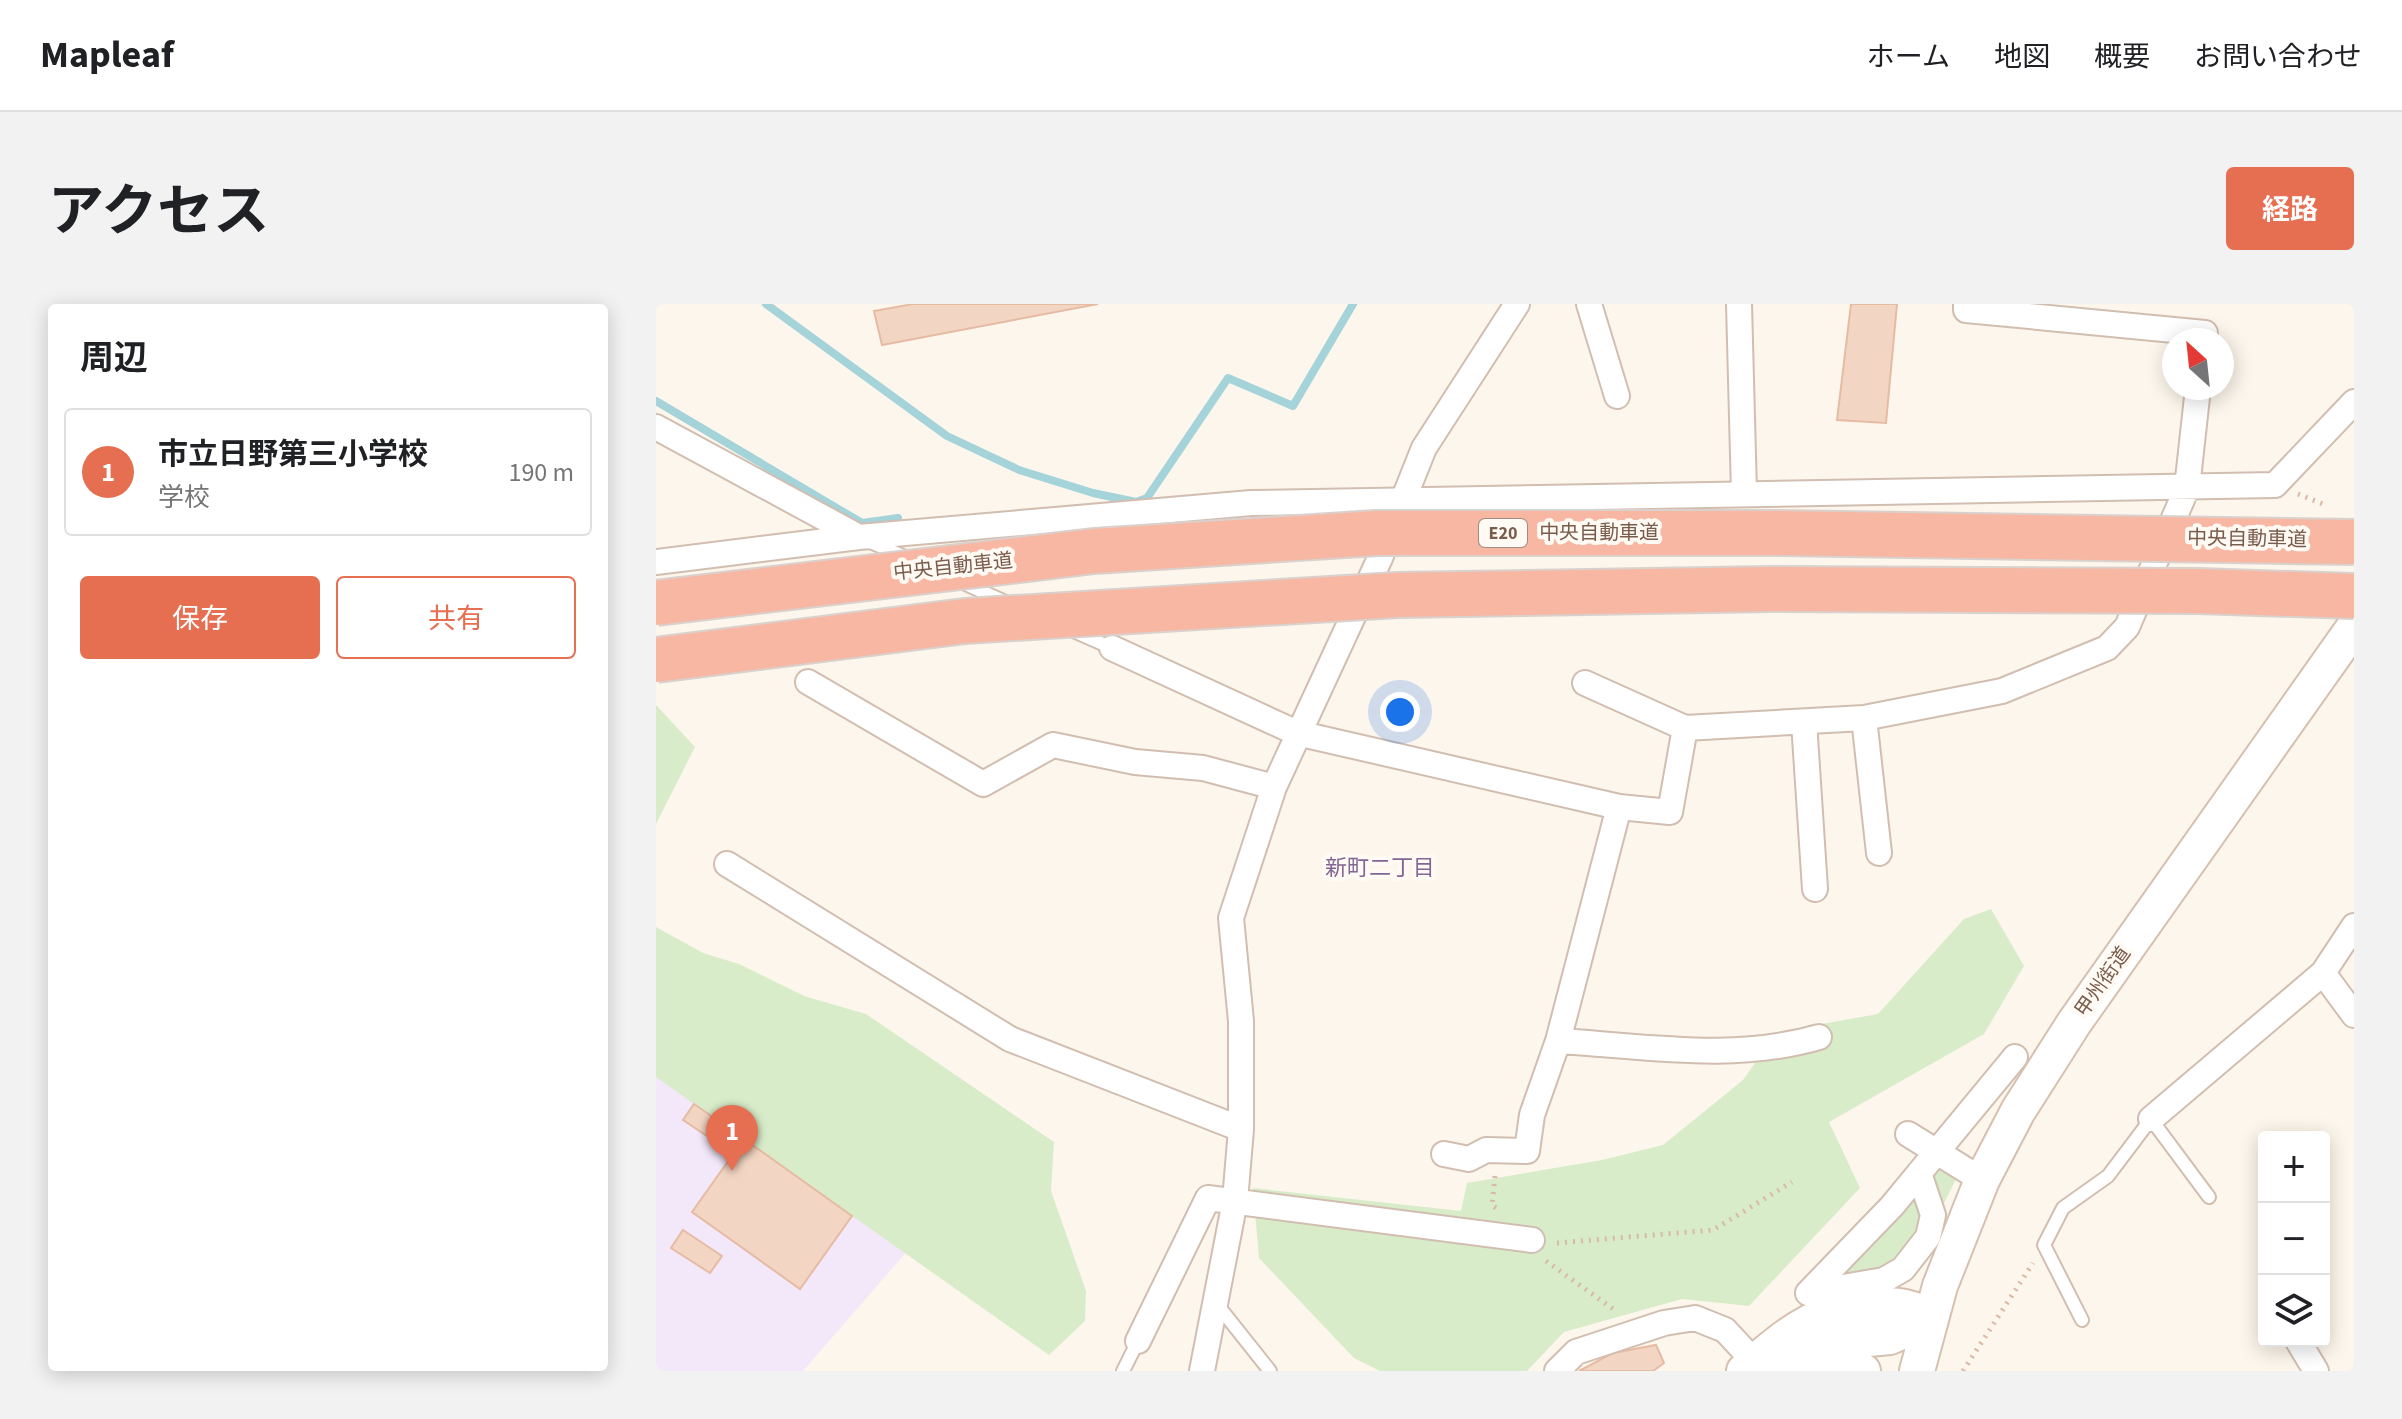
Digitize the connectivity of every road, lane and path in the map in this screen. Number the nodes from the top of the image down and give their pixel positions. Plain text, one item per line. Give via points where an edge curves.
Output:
1 (1517, 304) edge
2 (1589, 304) edge
3 (1739, 304) edge
4 (1966, 304) edge
5 (2162, 329) edge
6 (1617, 396) dead end
7 (2197, 400) edge
8 (2354, 402) edge
9 (656, 427) edge
10 (2275, 485) junction
11 (2187, 488) junction
12 (1744, 493) junction
13 (1400, 503) junction
14 (2328, 506) dead end
15 (859, 537) junction
16 (2354, 542) edge
17 (656, 562) edge
18 (2354, 596) edge
19 (656, 603) edge
20 (2354, 627) edge
21 (1112, 648) joint
22 (656, 660) edge
23 (808, 682) dead end
24 (1585, 683) dead end
25 (1864, 718) junction
26 (1804, 722) junction
27 (1685, 728) junction
28 (1297, 733) junction
29 (1274, 787) junction
30 (1619, 807) junction
31 (1879, 853) dead end
32 (727, 864) dead end
33 (1815, 889) dead end
34 (2354, 926) edge
35 (2323, 973) junction
36 (2354, 1015) edge
37 (1819, 1037) dead end
38 (1558, 1041) junction
39 (2015, 1057) dead end
40 (2151, 1119) junction
41 (1241, 1129) junction
42 (1908, 1134) dead end
43 (1498, 1151) junction
44 (1936, 1151) junction
45 (1444, 1154) dead end
46 (1919, 1173) junction
47 (1982, 1180) junction
48 (1792, 1182) dead end
49 (2209, 1197) dead end
50 (1235, 1201) junction
51 (1532, 1240) junction
52 (2044, 1245) junction
53 (1214, 1300) junction
54 (1930, 1319) junction
55 (2082, 1320) dead end
56 (1643, 1330) junction
57 (1138, 1341) joint
58 (2302, 1347) edge
59 (1762, 1369) edge
60 (1123, 1371) edge
61 (1202, 1371) edge
62 (1270, 1371) edge
63 (1557, 1371) edge
64 (1794, 1371) edge
65 (1863, 1371) edge
66 (1917, 1371) edge
67 (1963, 1371) edge
68 (2316, 1371) edge

1 - 13 street via 1424,448
2 - 6 street
3 - 12 street
4 - 5 street via 1966,310
7 - 11 street
8 - 10 street
9 - 15 street
10 - 11 street
10 - 14 path
11 - 12 street
11 - 25 street via 2127,627 2107,648 2002,691
12 - 13 street
13 - 15 street via 1251,503
13 - 28 street via 1380,558
15 - 17 street
15 - 21 lane
16 - 19 highway, 中央自動車道 / E20, bridge via 1377,533 1094,551
18 - 22 highway, bridge via 1787,589 1397,595 965,621
20 - 47 main road, 甲州街道 via 2074,1023
21 - 28 street
23 - 29 street via 983,784 1053,745 1135,762 1203,768
24 - 27 street
25 - 26 street
25 - 31 street
26 - 27 street
26 - 33 street
27 - 30 street via 1670,812
28 - 29 street
28 - 30 street
29 - 41 street via 1231,918 1241,1021
30 - 38 street
32 - 41 street via 1010,1039
34 - 35 street
35 - 36 street
35 - 40 street
37 - 38 street via 1739,1052
38 - 43 street via 1532,1115 1527,1151
39 - 44 street
40 - 49 lane
40 - 52 lane via 2108,1176 2063,1208
41 - 50 street
42 - 44 street
43 - 45 street via 1486,1150 1469,1159
43 - 51 path via 1492,1205
44 - 46 street
44 - 47 street
46 - 46 street via 1892,1206 1808,1293 1884,1280 1903,1269 1928,1237 1933,1215
47 - 54 main road, 甲州街道
48 - 51 path via 1713,1230 1554,1244
50 - 51 street
50 - 53 street
50 - 57 street via 1208,1198
51 - 56 path via 1544,1260
52 - 55 lane
52 - 67 path
53 - 61 street
53 - 62 lane
54 - 59 main road via 1890,1337 1836,1342
54 - 66 main road, 甲州街道
56 - 59 street via 1695,1318 1725,1330
56 - 63 street via 1576,1352
57 - 60 lane
58 - 68 street
64 - 65 main road via 1831,1362

